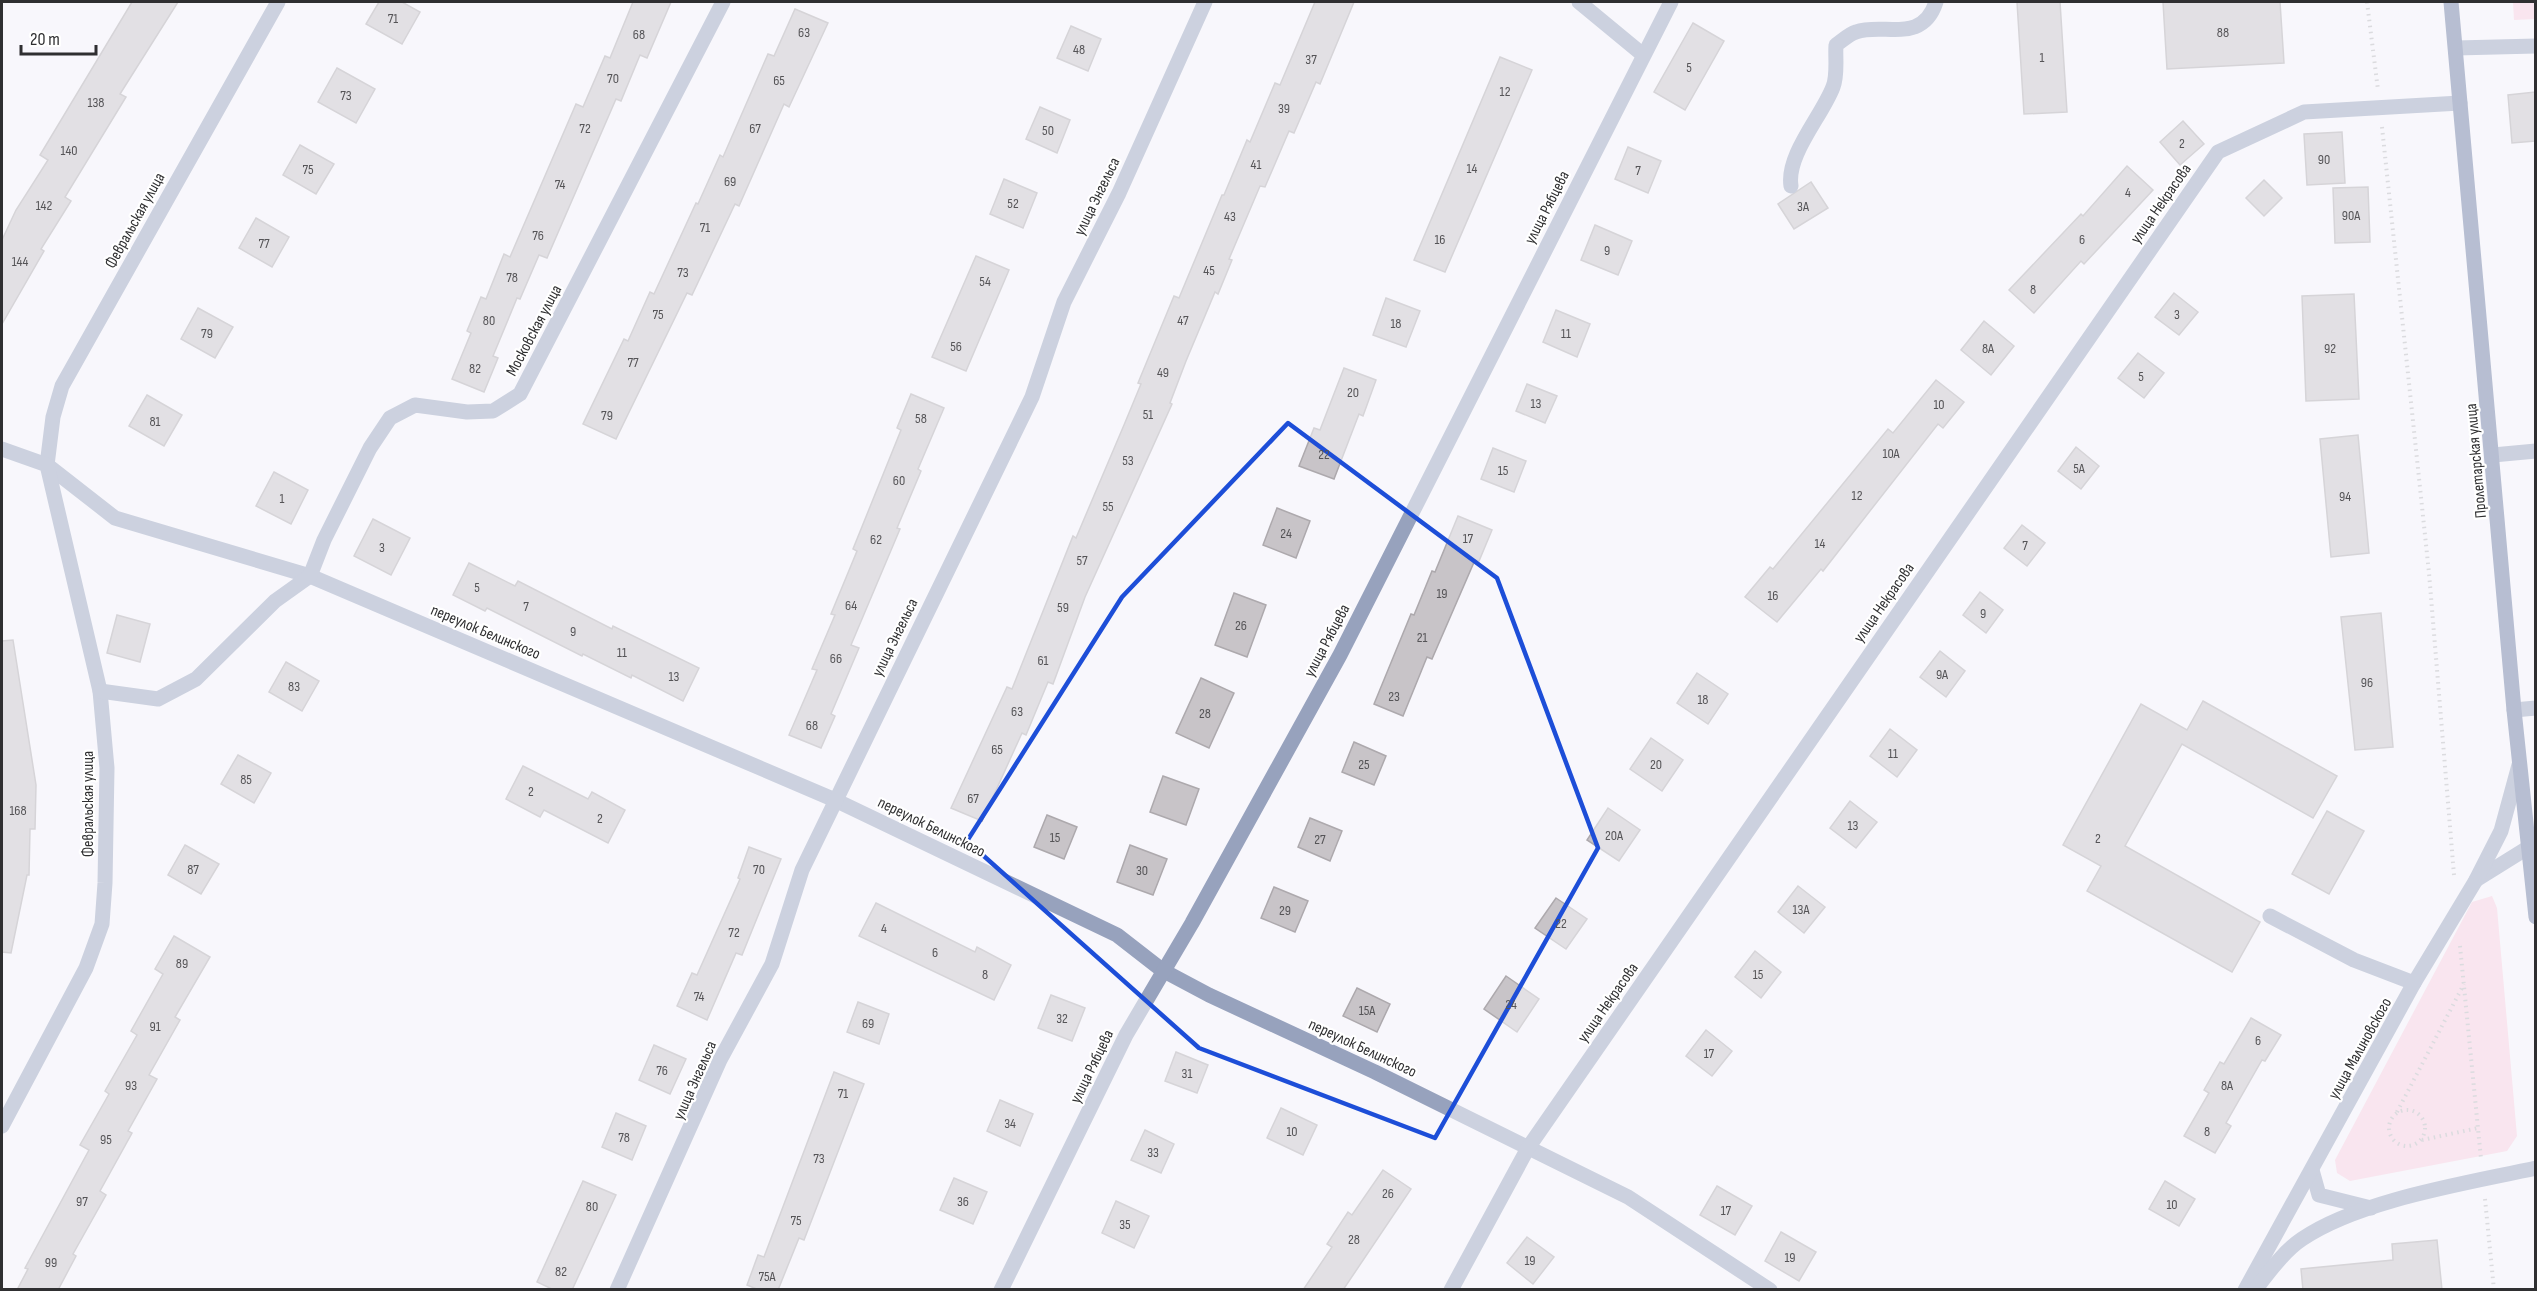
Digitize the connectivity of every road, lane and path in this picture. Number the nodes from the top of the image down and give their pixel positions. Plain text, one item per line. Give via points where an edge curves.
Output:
1 (278, 2) edge
2 (723, 2) edge
3 (1205, 2) edge
4 (1579, 2) edge
5 (1671, 2) edge
6 (1936, 2) edge
7 (2367, 2) edge
8 (2451, 2) edge
9 (2535, 46) edge
10 (2456, 48) junction
11 (1642, 54) junction
12 (2460, 103) junction
13 (2380, 108) junction
14 (1791, 186) dead end
15 (2, 449) edge
16 (2535, 451) edge
17 (2493, 455) junction
18 (47, 465) junction
19 (310, 576) junction
20 (100, 691) junction
21 (2535, 708) edge
22 (2514, 710) junction
23 (2521, 758) junction
24 (836, 800) junction
25 (2529, 847) junction
26 (2476, 880) junction
27 (2457, 912) junction
28 (2270, 916) dead end
29 (2535, 917) edge
30 (1162, 970) junction
31 (2414, 983) junction
32 (2464, 984) junction
33 (2397, 1112) junction
34 (2, 1126) edge
35 (2478, 1128) junction
36 (2422, 1140) junction
37 (1528, 1148) junction
38 (2535, 1168) edge
39 (2312, 1170) junction
40 (2484, 1180) junction
41 (2371, 1208) junction
42 (617, 1290) edge
43 (1001, 1290) edge
44 (1451, 1290) edge
45 (1770, 1290) edge
46 (2245, 1290) edge
47 (2255, 1290) edge
48 (2494, 1290) edge

1 - 18 street, Февральская улица via 62,386 53,417
2 - 19 street, Московская улица via 520,394 493,411 415,405 390,418 370,448
3 - 24 street, улица Энгельса via 1119,193 1064,302 1032,397
4 - 11 street
5 - 11 street, улица Рябцева
6 - 14 street via 1933,11 1912,29 1856,32 1836,45 1834,85 1800,148
7 - 13 path
8 - 10 main road, Пролетарская улица
9 - 10 street
10 - 12 main road, Пролетарская улица
11 - 30 street, улица Рябцева via 1340,655
12 - 13 street, улица Некрасова
12 - 17 main road, Пролетарская улица
13 - 27 path via 2429,573
13 - 37 street, улица Некрасова via 2304,112 2218,152
15 - 18 street
16 - 17 street
17 - 22 main road, Пролетарская улица
18 - 19 street, переулок Белинского via 115,518
18 - 20 street, Февральская улица
19 - 20 street via 276,601 196,679 158,699
19 - 24 street, переулок Белинского
20 - 34 street, Февральская улица via 107,768 102,924 86,968
21 - 22 street
22 - 23 main road, Пролетарская улица
23 - 25 main road, Пролетарская улица
23 - 26 street via 2501,831
24 - 30 street, переулок Белинского via 1117,935
24 - 42 street, улица Энгельса via 802,870 772,964 720,1060
25 - 26 street, улица Малиновского
25 - 29 main road, Пролетарская улица
26 - 27 street, улица Малиновского
27 - 31 street, улица Малиновского
27 - 32 path
28 - 31 street via 2354,960
30 - 37 street, переулок Белинского
30 - 43 street, улица Рябцева
31 - 39 street, улица Малиновского
32 - 33 path
32 - 35 path
33 - 36 path via 2412,1110 2423,1118
33 - 36 path via 2389,1129 2394,1141 2408,1147
35 - 36 path
35 - 40 path
37 - 44 street, улица Некрасова
37 - 45 street, переулок Белинского via 1628,1197
38 - 40 street
39 - 41 street via 2319,1195
39 - 46 street, улица Малиновского
40 - 41 street
40 - 48 path
41 - 47 street via 2301,1239

